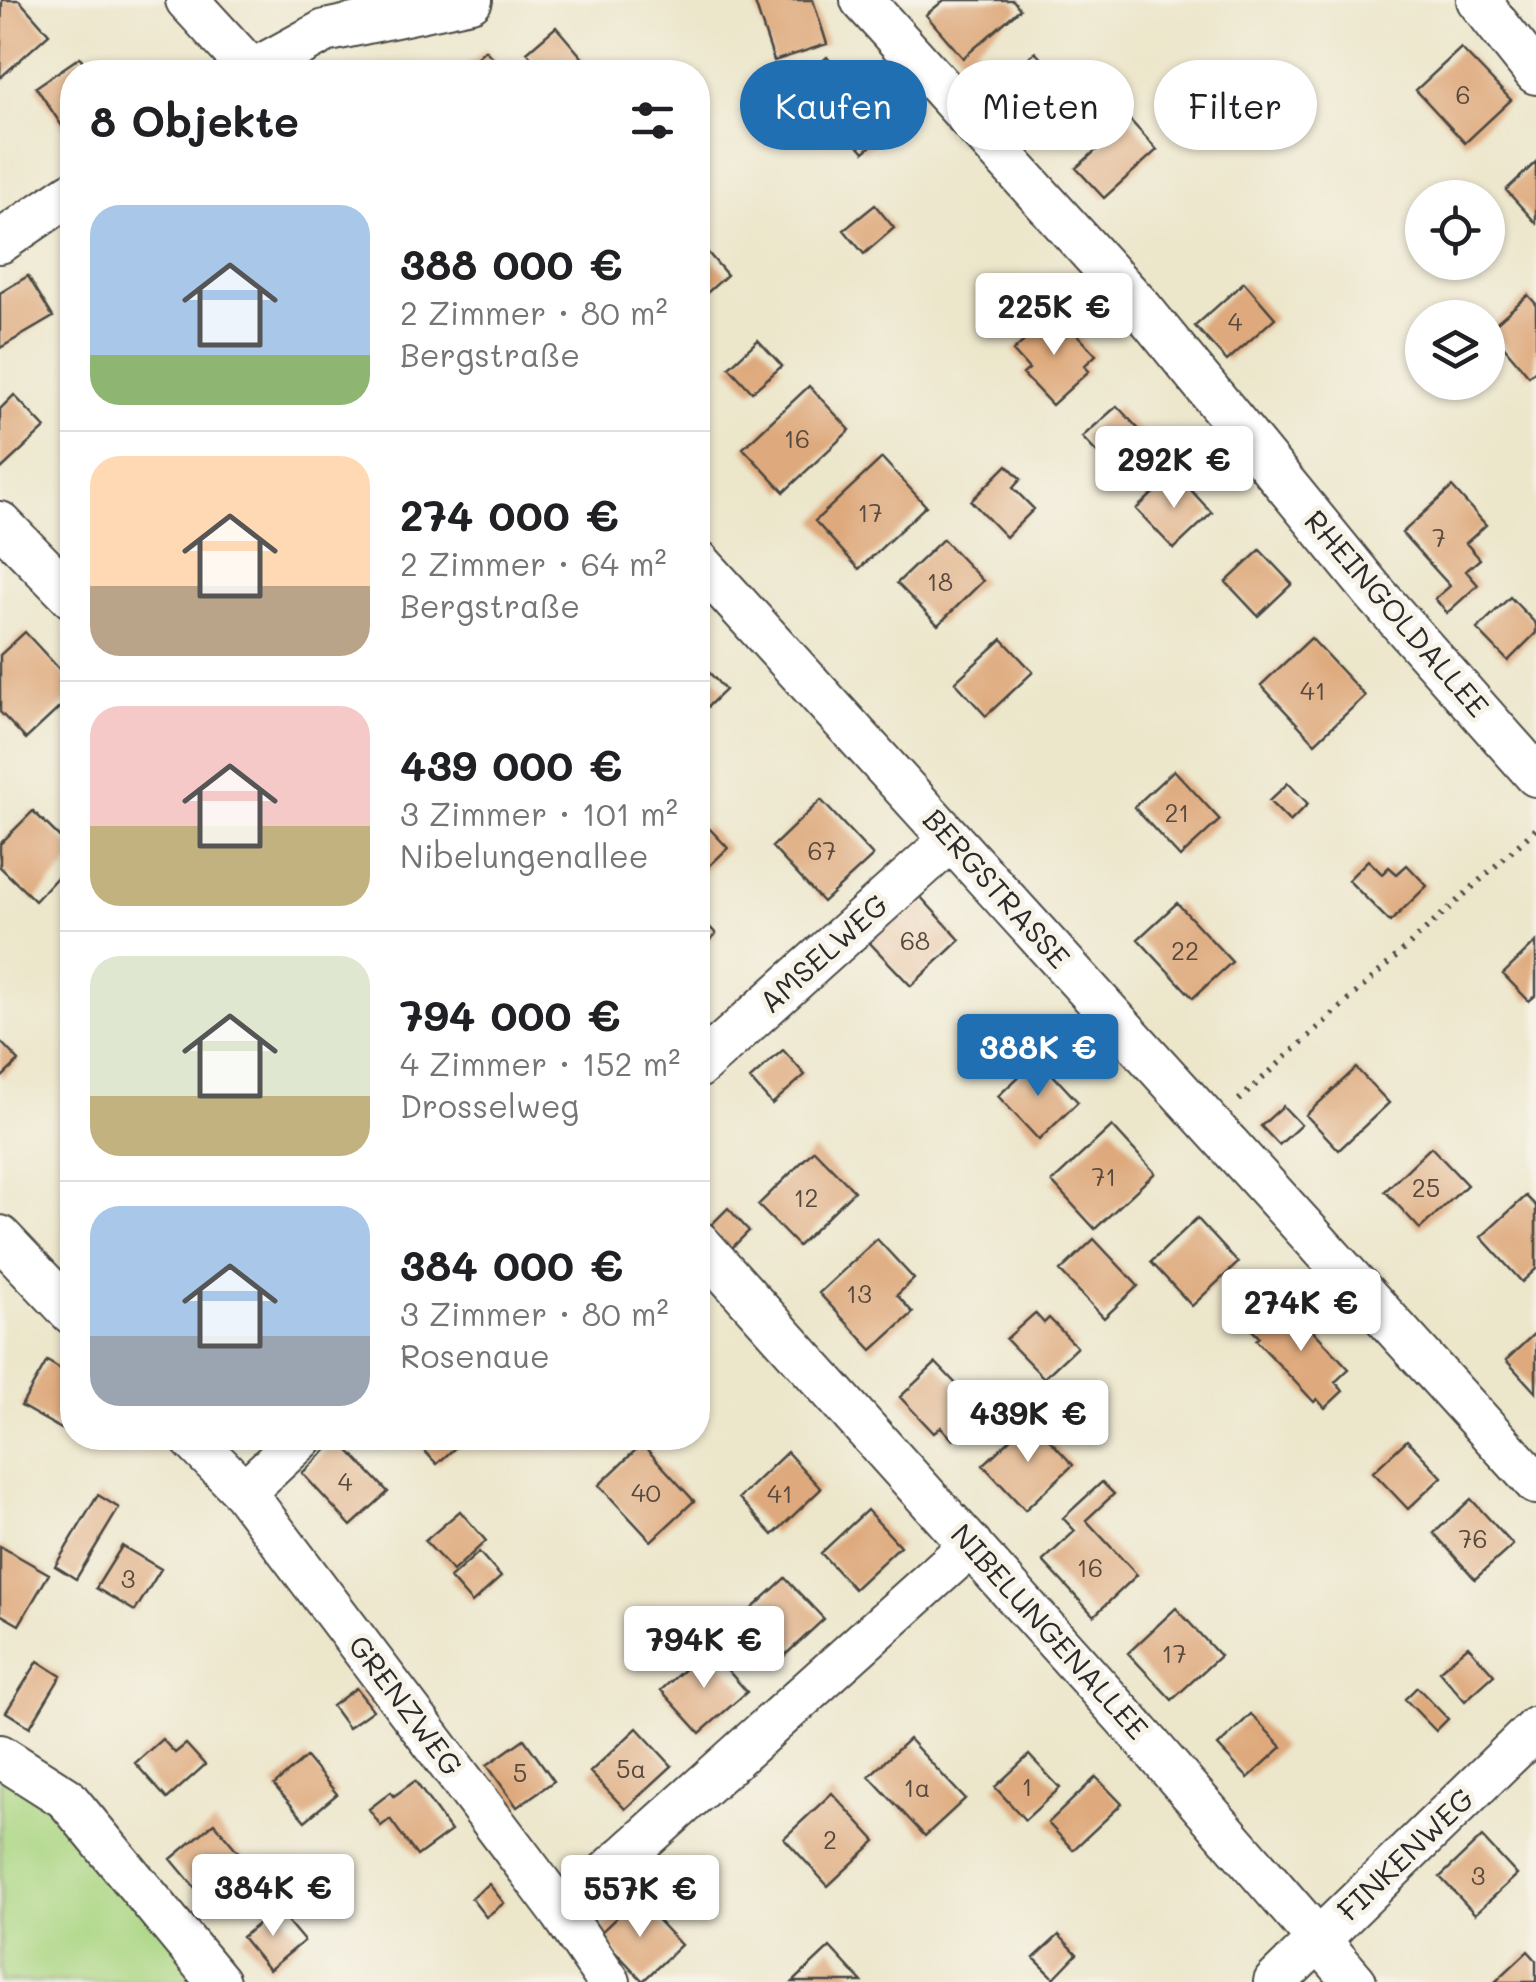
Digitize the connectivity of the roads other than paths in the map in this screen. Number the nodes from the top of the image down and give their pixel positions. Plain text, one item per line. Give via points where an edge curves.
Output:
1 (187, 0) edge
2 (470, 0) edge
3 (862, 0) edge
4 (1478, 0) edge
5 (241, 60) edge
6 (273, 60) edge
7 (1536, 74) edge
8 (60, 201) edge
9 (0, 242) edge
10 (0, 523) edge
11 (710, 574) edge
12 (60, 585) edge
13 (1536, 775) edge
14 (952, 840) junction
15 (710, 1056) edge
16 (0, 1237) edge
17 (710, 1255) edge
18 (60, 1300) edge
19 (203, 1450) edge
20 (289, 1450) edge
21 (1536, 1483) edge
22 (244, 1492) junction
23 (971, 1544) junction
24 (1536, 1728) edge
25 (0, 1756) edge
26 (562, 1913) junction
27 (1318, 1941) junction
28 (218, 1982) edge
29 (608, 1982) edge
30 (1276, 1982) edge
31 (1355, 1982) edge

1 - 5 street
2 - 6 street via 325,31
3 - 13 street, RHEINGOLDALLEE via 1142,309 1373,592
4 - 7 street
8 - 9 street
10 - 12 street
11 - 14 street, BERGSTRASSE
14 - 15 street, AMSELWEG
14 - 21 street, BERGSTRASSE
16 - 18 street
17 - 23 street, NIBELUNGENALLEE
19 - 22 street, GRENZWEG
20 - 22 street
22 - 26 street, GRENZWEG
23 - 26 street
23 - 27 street, NIBELUNGENALLEE
24 - 27 street, FINKENWEG
25 - 28 street via 66,1798
26 - 29 street, GRENZWEG
27 - 30 street, FINKENWEG
27 - 31 street, NIBELUNGENALLEE

